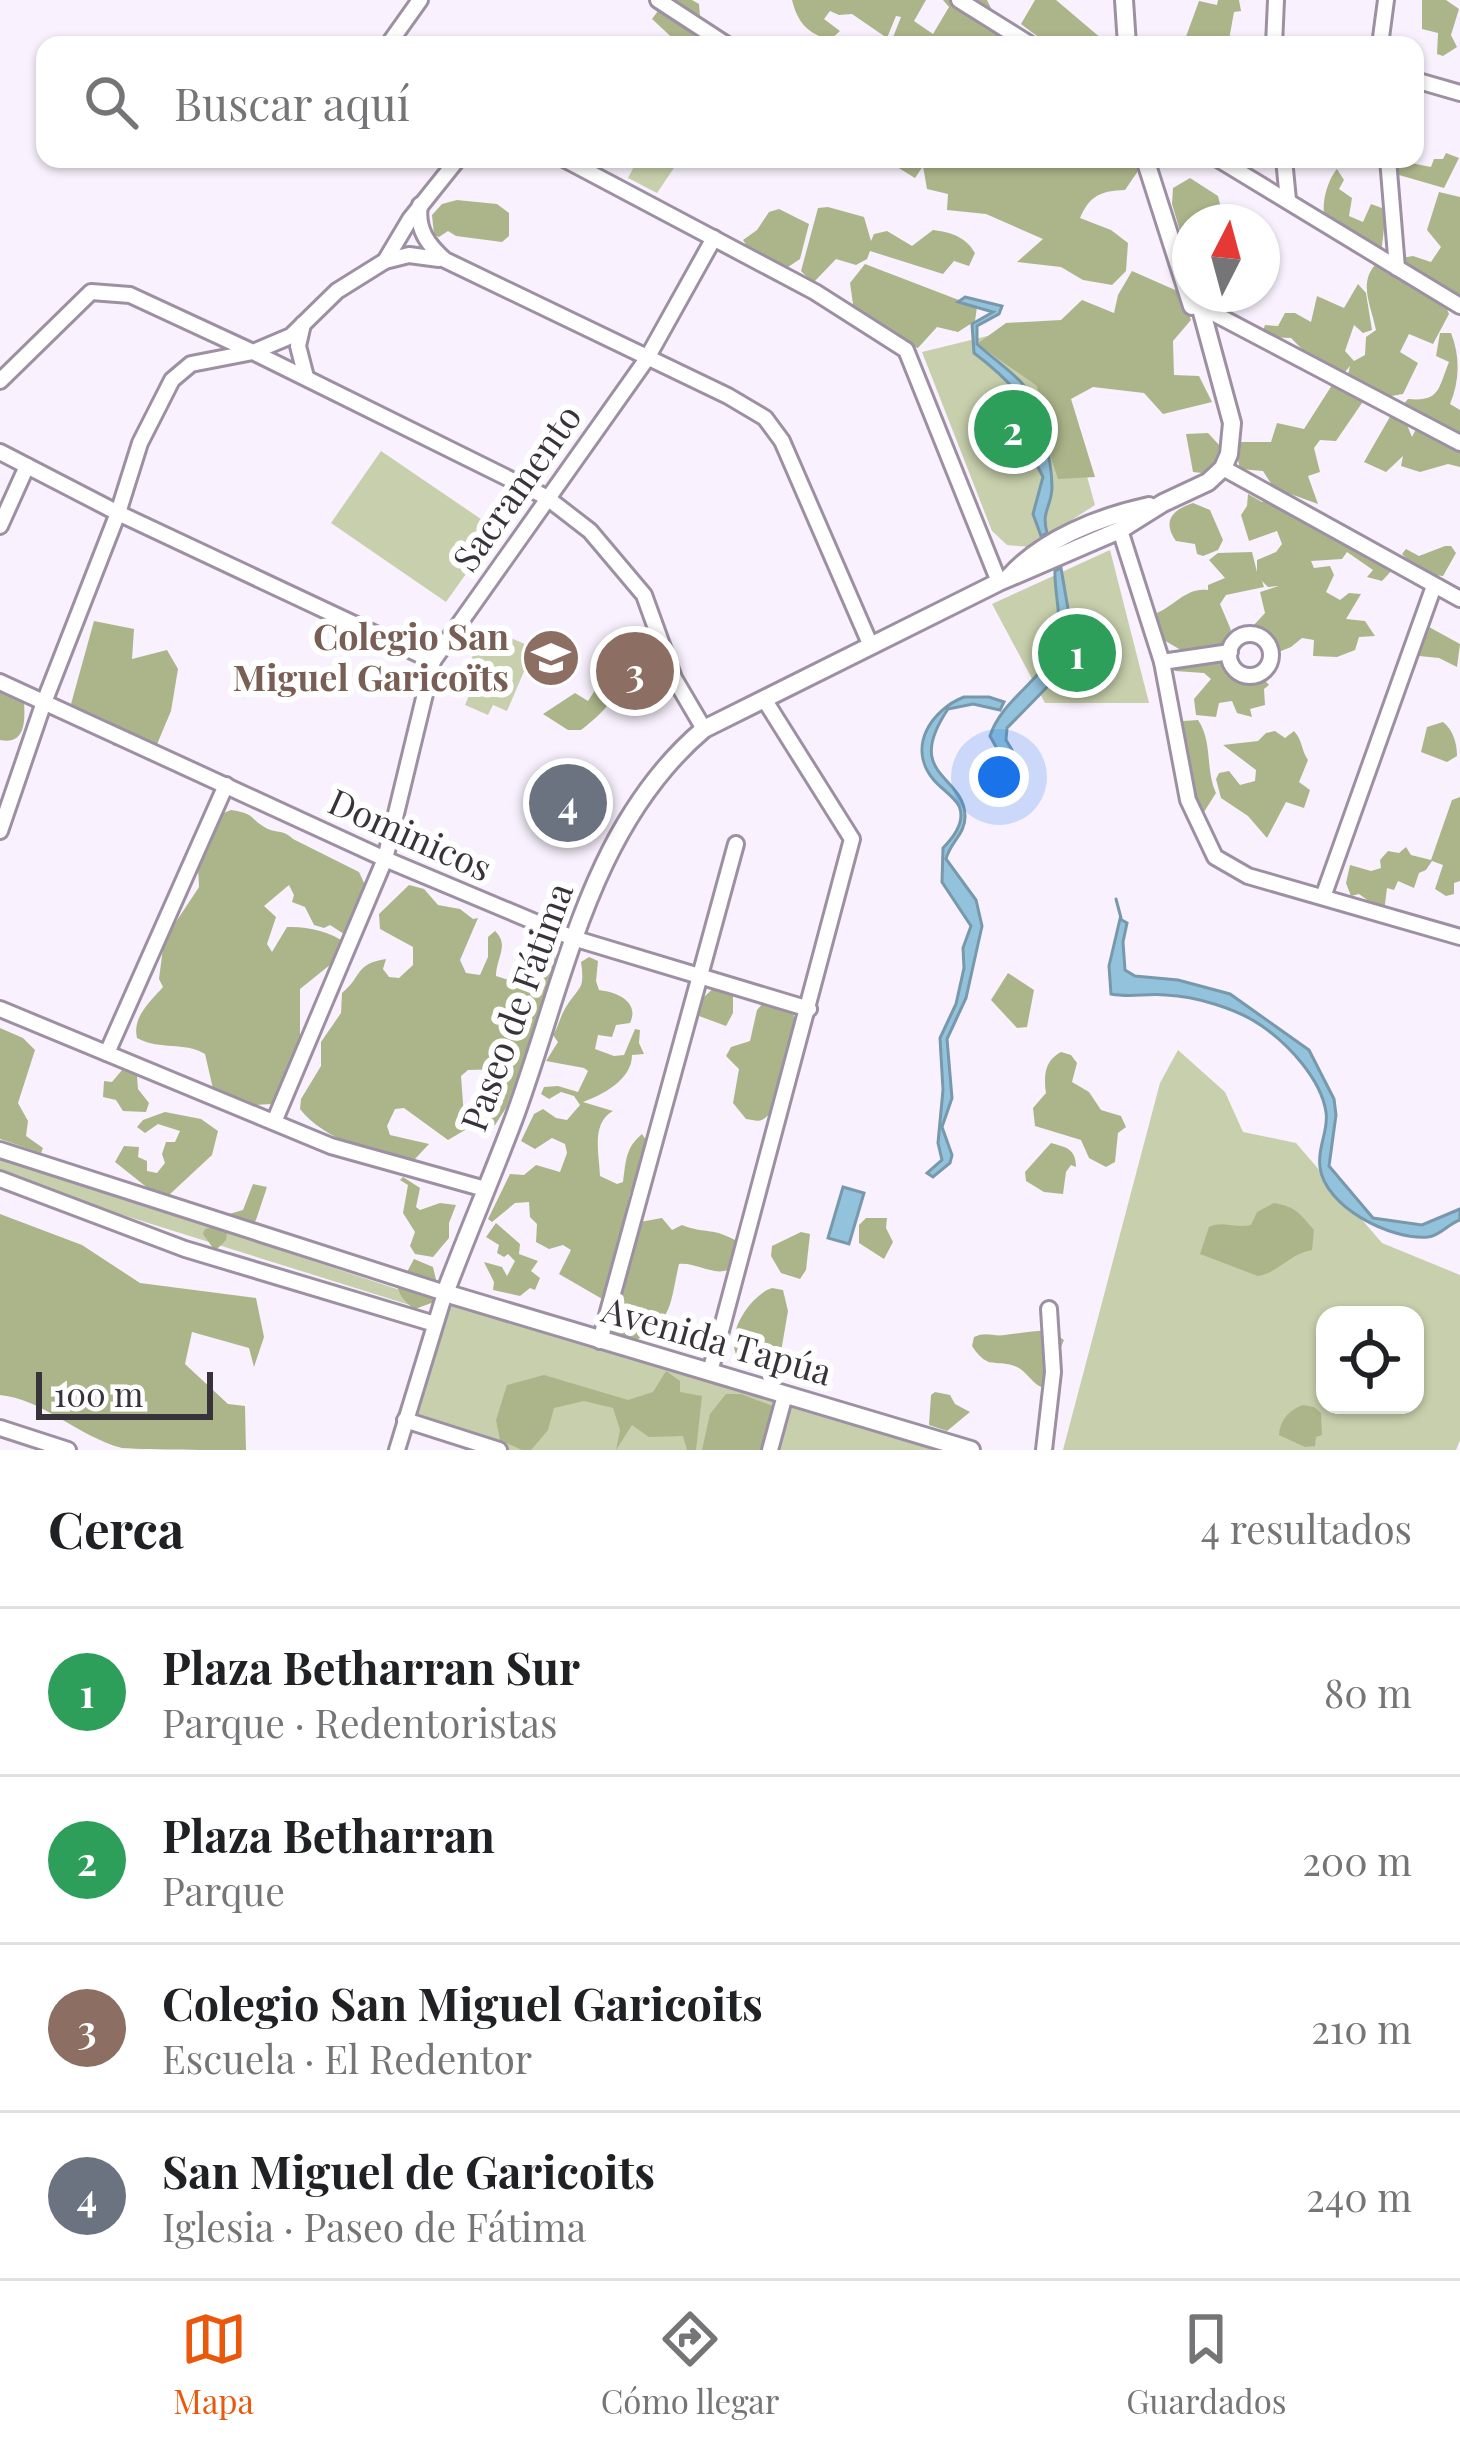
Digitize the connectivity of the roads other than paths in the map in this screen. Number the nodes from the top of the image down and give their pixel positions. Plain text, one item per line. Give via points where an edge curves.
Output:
1 (420, 0) edge
2 (658, 0) edge
3 (959, 0) edge
4 (1124, 0) edge
5 (1276, 0) edge
6 (1386, 0) edge
7 (394, 36) edge
8 (713, 36) edge
9 (1016, 36) edge
10 (1126, 36) edge
11 (1274, 36) edge
12 (1381, 36) edge
13 (1424, 83) edge
14 (1460, 93) edge
15 (451, 168) edge
16 (582, 168) edge
17 (1148, 168) edge
18 (1159, 168) edge
19 (1233, 168) edge
20 (1285, 168) edge
21 (1389, 168) edge
22 (1288, 200) junction
23 (420, 205) junction
24 (1172, 212) edge
25 (1172, 234) edge
26 (714, 238) junction
27 (385, 260) junction
28 (445, 260) junction
29 (1397, 268) junction
30 (1460, 306) edge
31 (1200, 312) edge
32 (1218, 312) edge
33 (302, 324) junction
34 (253, 352) junction
35 (646, 360) junction
36 (306, 379) junction
37 (0, 381) edge
38 (1460, 443) edge
39 (0, 452) edge
40 (27, 466) junction
41 (1222, 468) junction
42 (546, 497) junction
43 (1163, 503) junction
44 (118, 513) junction
45 (0, 526) edge
46 (1120, 530) junction
47 (1004, 580) junction
48 (1434, 586) junction
49 (1460, 599) edge
50 (872, 646) junction
51 (1230, 652) dead end
52 (433, 662) junction
53 (1162, 662) junction
54 (0, 682) edge
55 (764, 699) junction
56 (43, 705) junction
57 (704, 729) junction
58 (226, 785) junction
59 (0, 831) edge
60 (736, 844) dead end
61 (385, 860) junction
62 (1323, 896) junction
63 (573, 938) junction
64 (1460, 938) edge
65 (700, 975) junction
66 (809, 1009) junction
67 (0, 1010) edge
68 (107, 1053) junction
69 (274, 1122) junction
70 (0, 1150) edge
71 (0, 1179) edge
72 (485, 1189) junction
73 (445, 1293) junction
74 (1049, 1309) dead end
75 (435, 1324) junction
76 (600, 1341) junction
77 (710, 1372) junction
78 (785, 1395) junction
79 (405, 1420) junction
80 (0, 1429) edge
81 (68, 1450) edge
82 (397, 1450) edge
83 (499, 1450) edge
84 (770, 1450) edge
85 (971, 1450) edge
86 (1044, 1450) edge

1 - 7 street
2 - 8 street
3 - 9 street
4 - 10 street
5 - 11 street
6 - 12 street
13 - 14 street
15 - 23 street
16 - 26 street
17 - 25 street
18 - 24 street
19 - 22 street
20 - 22 street
21 - 29 street
22 - 29 street
23 - 27 street
23 - 28 street via 424,236
26 - 35 street, Sacramento
26 - 47 street via 912,356
27 - 28 street
27 - 33 street
28 - 35 street
29 - 30 street
31 - 41 street via 1232,423
32 - 38 street
33 - 34 street
33 - 36 street
34 - 36 street
34 - 37 street via 130,295 91,292
34 - 44 street via 190,364 172,380
35 - 42 street, Sacramento
35 - 50 street via 728,396 776,430
36 - 42 street
39 - 40 street
40 - 44 street
40 - 45 street
41 - 43 street, Paseo de Fátima
41 - 48 street
42 - 52 street, Sacramento
42 - 57 street via 590,531 644,596 674,678
43 - 46 street, Paseo de Fátima
43 - 47 street, Paseo de Fátima via 1113,514 1029,554
44 - 52 street
44 - 56 street
46 - 47 street, Paseo de Fátima
46 - 53 street
47 - 50 street, Paseo de Fátima
48 - 49 street
48 - 62 street
50 - 55 street, Paseo de Fátima
51 - 53 street
52 - 61 street, Sacramento
53 - 62 street via 1188,800 1215,857 1248,876
54 - 56 street, Dominicos
55 - 57 street, Paseo de Fátima
55 - 66 street via 852,839
56 - 58 street, Dominicos
56 - 59 street
57 - 63 street, Paseo de Fátima via 669,758 635,806
58 - 61 street, Dominicos
58 - 68 street
60 - 65 street
61 - 63 street, Dominicos
61 - 69 street, Sacramento
62 - 64 street
63 - 65 street, Dominicos
63 - 72 street, Paseo de Fátima
65 - 66 street, Dominicos
65 - 76 street
66 - 77 street
67 - 68 street
68 - 69 street
69 - 72 street
70 - 73 street
71 - 75 street via 185,1249
72 - 73 street, Paseo de Fátima
73 - 75 street, Paseo de Fátima
73 - 76 street, Avenida Tapúa
74 - 86 street via 1053,1372
75 - 79 street, Paseo de Fátima
76 - 77 street, Avenida Tapúa
77 - 78 street, Avenida Tapúa
78 - 84 street
78 - 85 street, Avenida Tapúa
79 - 82 street, Paseo de Fátima
79 - 83 street
80 - 81 street

